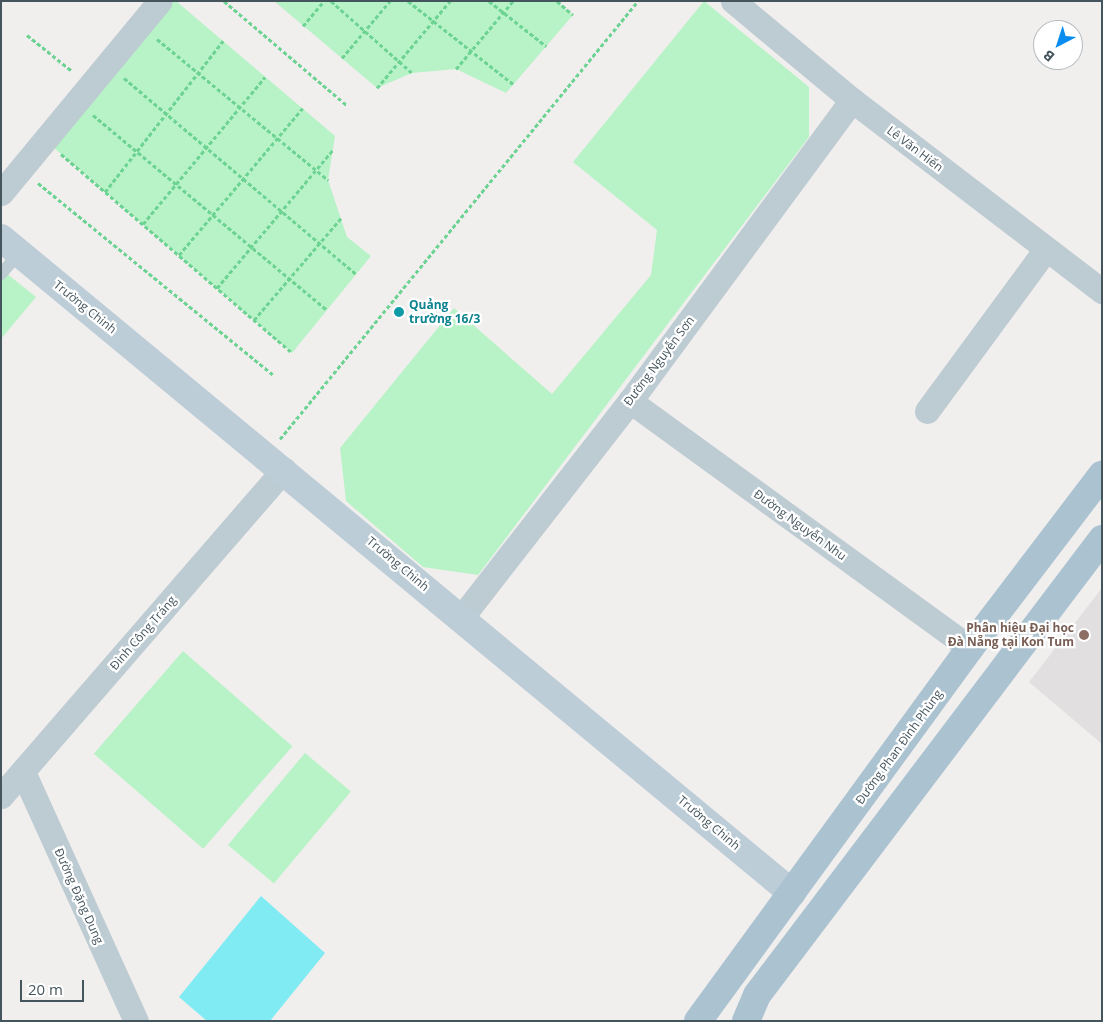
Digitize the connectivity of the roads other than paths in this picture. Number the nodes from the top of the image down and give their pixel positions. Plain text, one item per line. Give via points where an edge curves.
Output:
1 (160, 1) edge
2 (733, 1) edge
3 (852, 100) junction
4 (1, 193) edge
5 (10, 245) edge
6 (1046, 249) junction
7 (1, 274) edge
8 (1102, 291) edge
9 (630, 401) junction
10 (927, 411) dead end
11 (275, 462) junction
12 (1102, 475) edge
13 (1102, 539) edge
14 (461, 618) junction
15 (970, 648) junction
16 (23, 772) junction
17 (1, 796) edge
18 (859, 803) junction
19 (886, 825) junction
20 (792, 893) junction
21 (136, 1021) edge
22 (698, 1021) edge
23 (746, 1021) edge

1 - 4 street
2 - 3 street, Lê Văn Hiến
3 - 6 street, Lê Văn Hiến
3 - 9 street, Đường Nguyễn Sơn
5 - 7 lane
5 - 11 street, Trường Chinh
6 - 8 street, Lê Văn Hiến
6 - 10 street
9 - 14 street, Đường Nguyễn Sơn
9 - 15 street, Đường Nguyễn Nhu
11 - 14 street, Trường Chinh
11 - 16 street, Đinh Công Tráng
12 - 15 main road, Đường Phan Đình Phùng
13 - 19 main road
14 - 20 street, Trường Chinh
15 - 18 main road, Đường Phan Đình Phùng
16 - 17 street, Đinh Công Tráng
16 - 21 street, Đường Đặng Dung
18 - 19 main road
18 - 20 main road, Đường Phan Đình Phùng
19 - 23 main road via 757,995
20 - 22 main road, Đường Phan Đình Phùng

